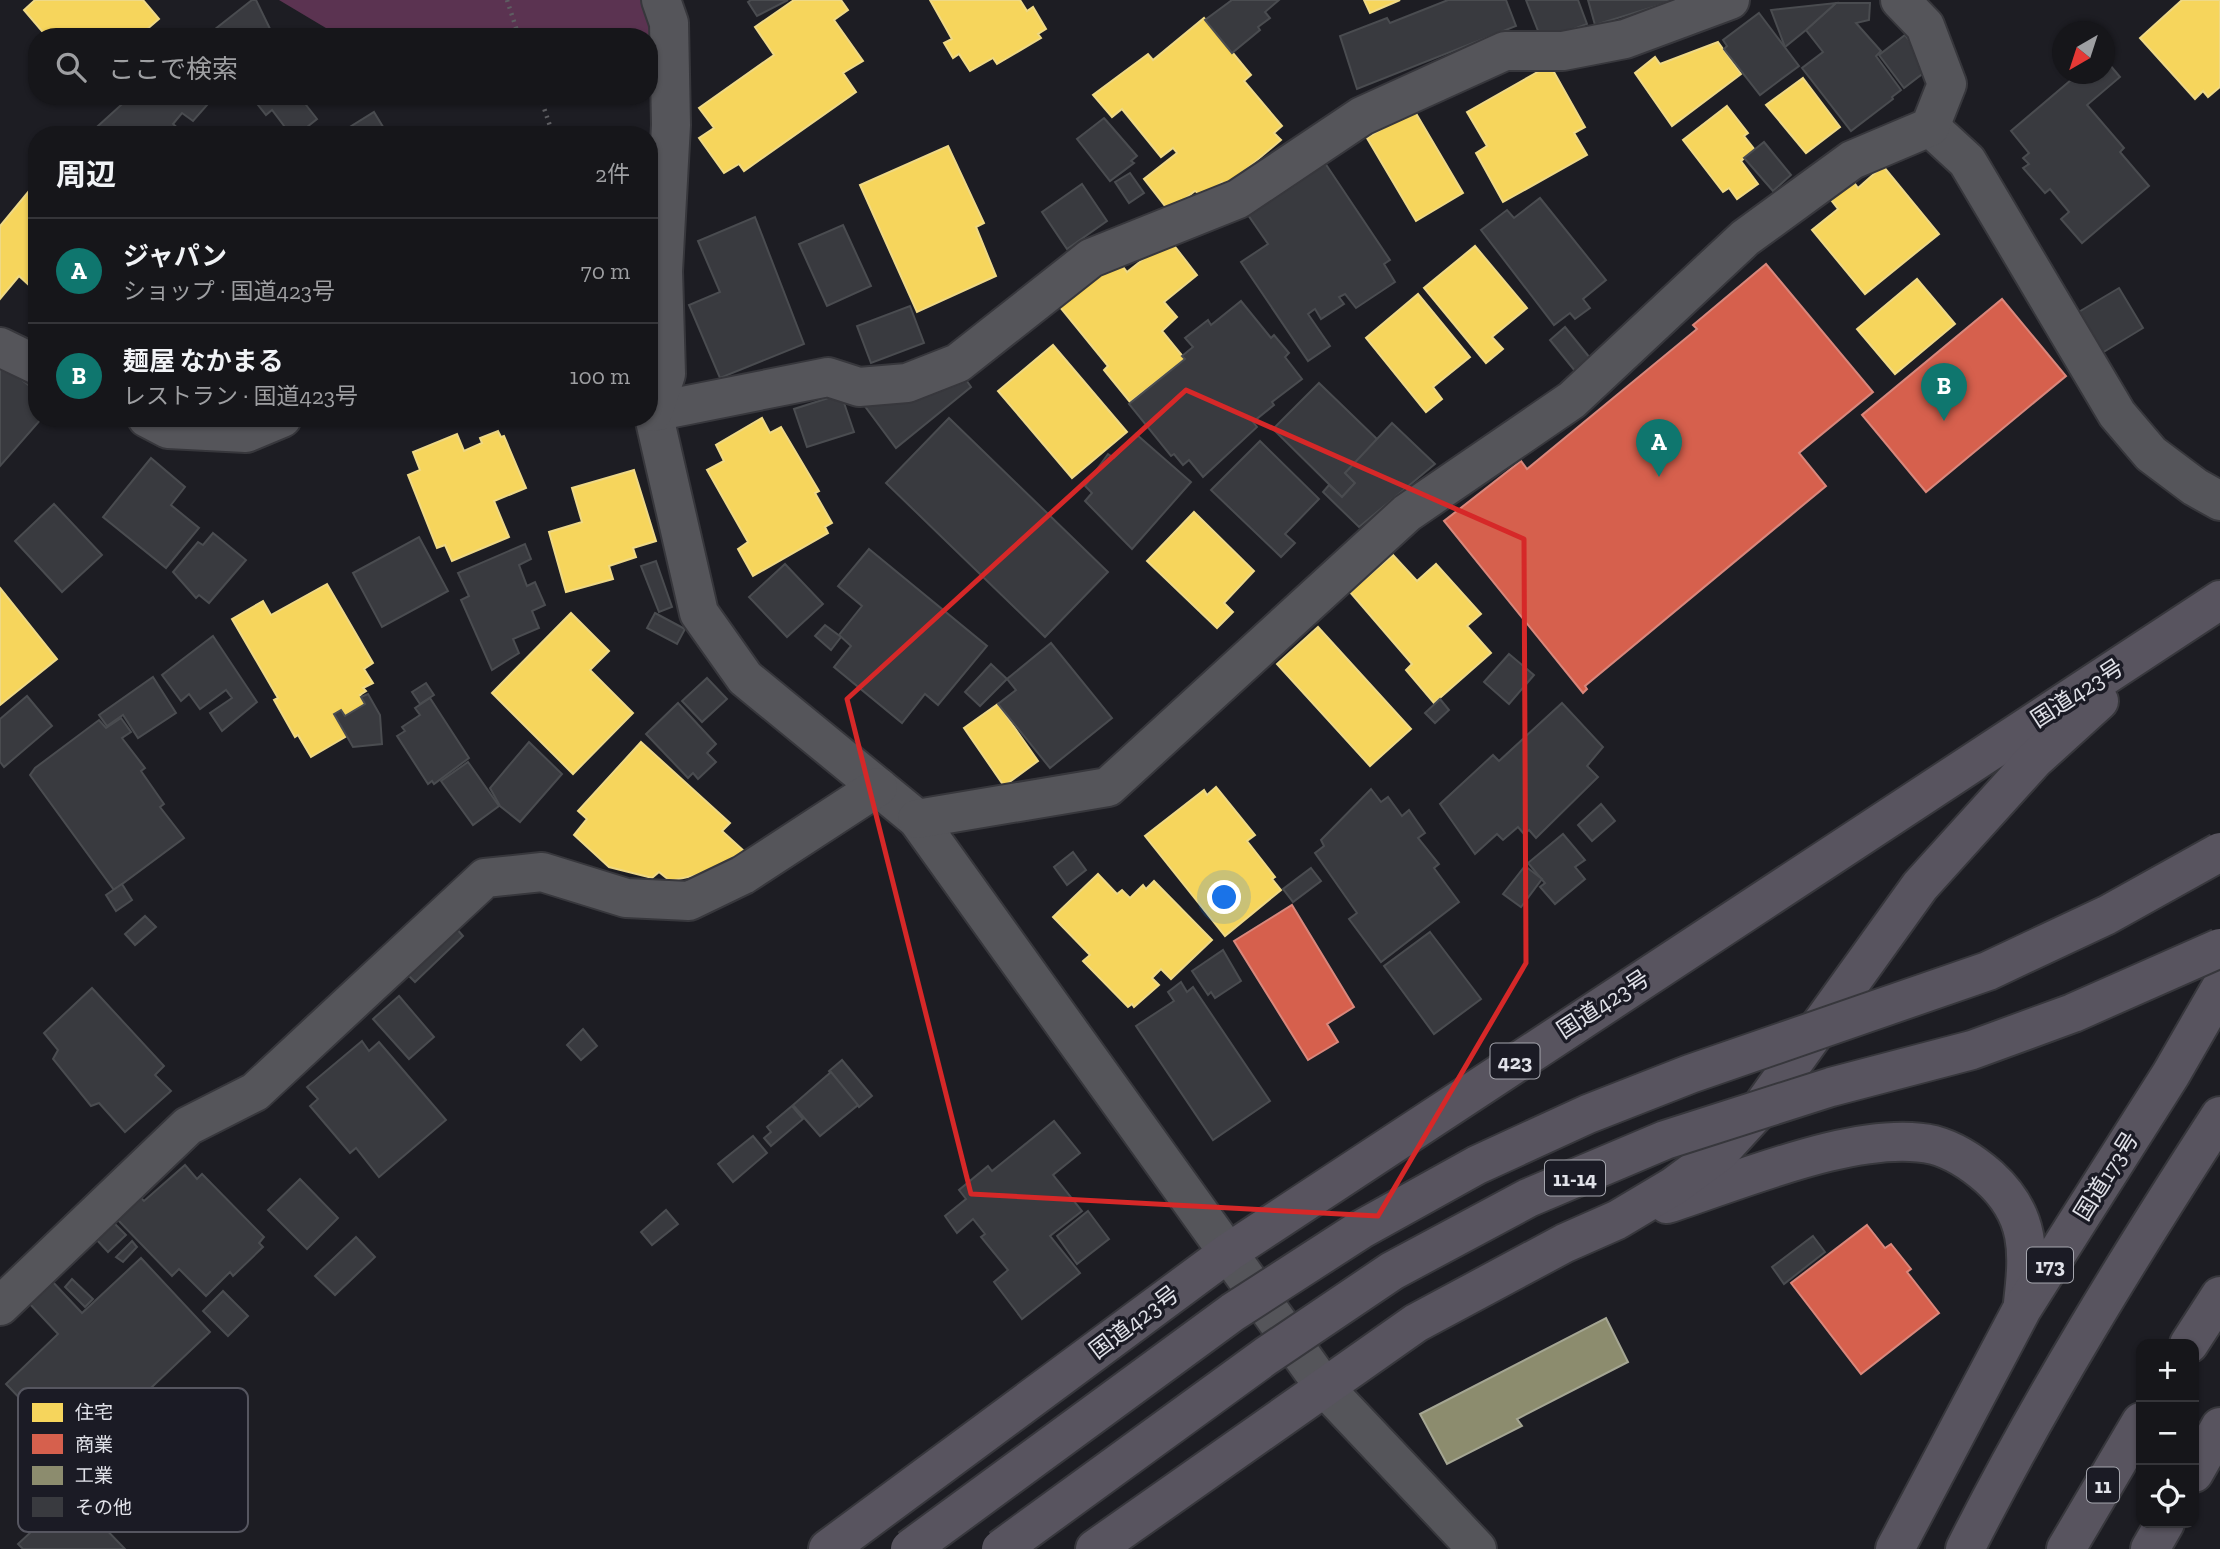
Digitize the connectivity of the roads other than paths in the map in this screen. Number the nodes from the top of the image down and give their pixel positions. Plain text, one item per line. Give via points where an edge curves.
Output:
1 (661, 0) edge
2 (1730, 0) edge
3 (1900, 0) edge
4 (1930, 127) junction
5 (0, 347) edge
6 (28, 361) edge
7 (658, 394) edge
8 (658, 410) edge
9 (164, 427) edge
10 (260, 427) edge
11 (655, 427) edge
12 (2220, 500) edge
13 (2220, 600) edge
14 (2220, 609) edge
15 (878, 787) junction
16 (917, 819) junction
17 (2220, 852) edge
18 (2220, 948) edge
19 (2220, 989) edge
20 (2220, 1116) edge
21 (1617, 1220) junction
22 (1229, 1252) junction
23 (2220, 1296) edge
24 (0, 1306) edge
25 (2022, 1309) junction
26 (2192, 1339) edge
27 (1325, 1388) junction
28 (2220, 1427) edge
29 (2136, 1430) edge
30 (2198, 1465) edge
31 (2162, 1528) edge
32 (828, 1549) edge
33 (910, 1549) edge
34 (1001, 1549) edge
35 (1095, 1549) edge
36 (1477, 1549) edge
37 (1895, 1549) edge
38 (1965, 1549) edge
39 (2066, 1549) edge
40 (2150, 1549) edge

1 - 7 street via 669,23 671,125 663,271 666,374
2 - 8 street via 1625,39 1563,51 1504,51 1362,116 1238,199 1091,258 958,363 907,383 859,387 828,377
3 - 4 street via 1925,26 1947,84
4 - 12 street via 1967,161 2117,414 2151,454
4 - 16 street via 1852,160 1745,238 1572,400 1407,513 1108,787
5 - 6 street
9 - 10 street via 246,433
11 - 15 street via 699,613 745,678
13 - 22 highway, 国道423号 / 423
14 - 21 highway, 国道423号 via 2100,700 2034,760 1920,886 1763,1105 1720,1152 1675,1186
15 - 16 street
15 - 24 street via 743,875 689,901 626,898 542,872 485,878 255,1092 188,1126
16 - 22 street
17 - 33 highway, bridge via 2108,915 1988,971 1690,1074 1477,1165 1360,1230 1233,1312
18 - 34 highway, 11-14, bridge via 2073,1013 1972,1050 1831,1087 1665,1140 1528,1198 1392,1271 1266,1356
19 - 25 highway, 国道173号 / 173
20 - 38 highway via 2106,1294
21 - 25 highway via 1842,1148 1886,1142 1934,1145 1969,1160 2001,1188 2019,1218 2028,1255
21 - 27 highway, 国道423号 via 1565,1242 1416,1323
22 - 27 street
22 - 32 highway, 国道423号 / 423
23 - 26 highway
25 - 37 highway, 国道173号 / 173
27 - 35 highway, 国道423号
27 - 36 street
28 - 30 highway
29 - 39 highway, 11
31 - 40 highway

